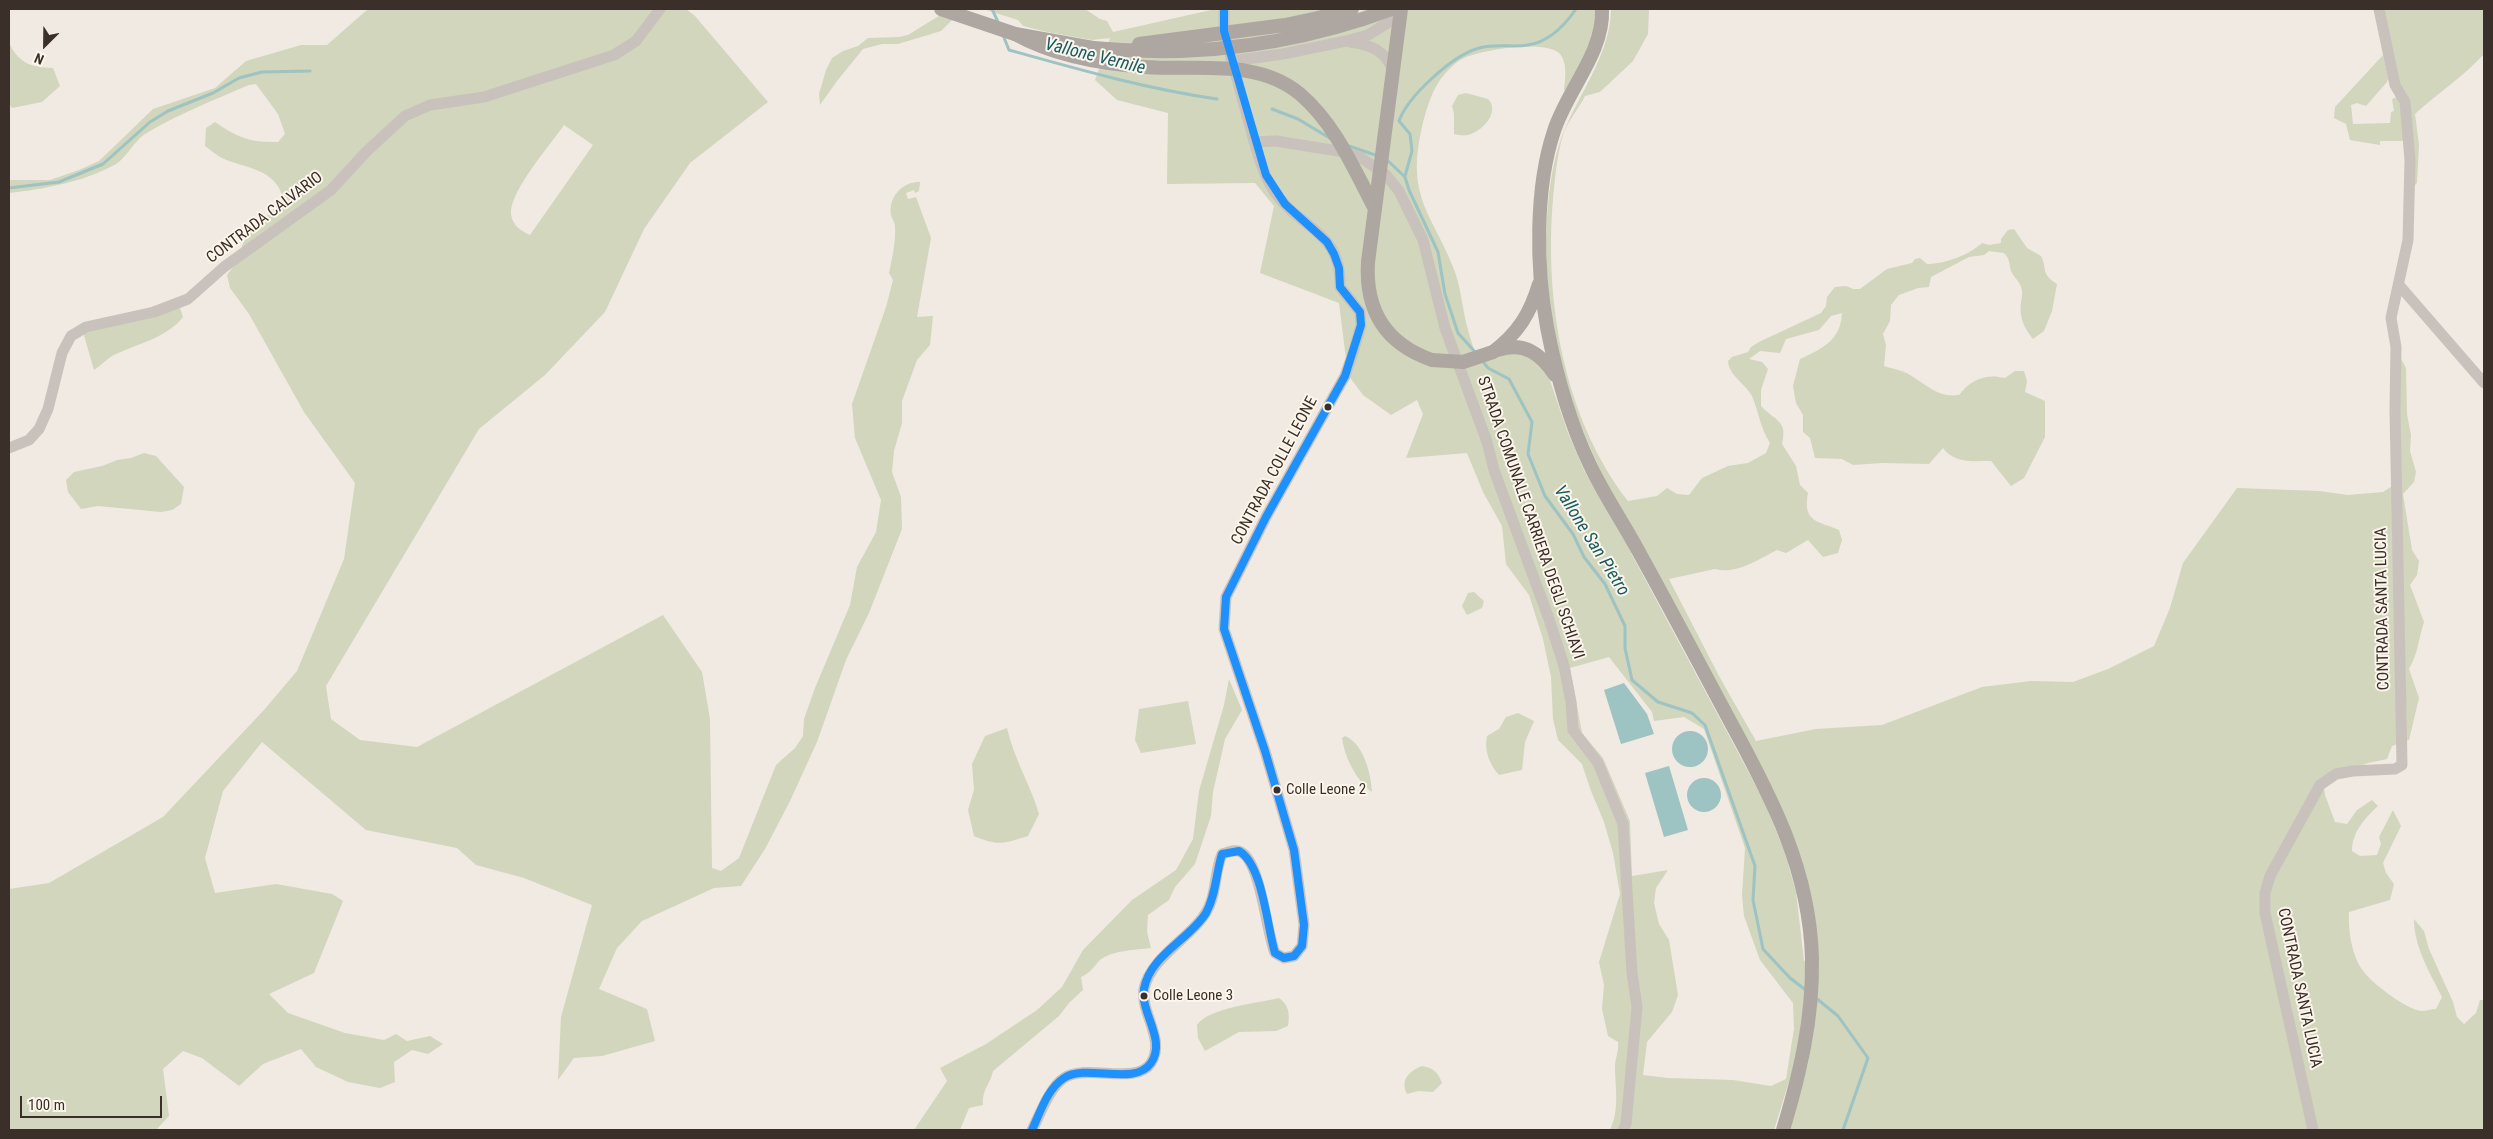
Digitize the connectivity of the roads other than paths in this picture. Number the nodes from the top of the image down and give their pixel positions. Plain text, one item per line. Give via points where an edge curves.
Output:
1 (660, 9) edge
2 (941, 9) edge
3 (1224, 9) edge
4 (1352, 9) edge
5 (1602, 9) edge
6 (2379, 9) edge
7 (1398, 10) edge
8 (1015, 34) junction
9 (1346, 42) junction
10 (1093, 48) junction
11 (1231, 61) junction
12 (1393, 71) junction
13 (1255, 142) junction
14 (1374, 207) junction
15 (1541, 280) junction
16 (2399, 285) junction
17 (1493, 352) junction
18 (1560, 383) junction
19 (2484, 383) edge
20 (9, 448) edge
21 (1032, 1130) edge
22 (1623, 1130) edge
23 (1783, 1130) edge
24 (2313, 1130) edge

1 - 20 street, CONTRADA CALVARIO via 636,41 614,55 484,97 430,105 405,116 366,151 331,190 224,268 188,299 154,312 86,327 71,336 62,353 48,410 39,429 29,440
2 - 8 main road
3 - 11 street, CONTRADA COLLE LEONE via 1224,31
4 - 10 main road, bridge via 1286,25
5 - 15 main road via 1595,44 1554,132 1545,171 1541,211
6 - 16 street, CONTRADA SANTA LUCIA via 2394,85 2405,102 2409,134 2408,240
7 - 9 street via 1389,22 1368,35
7 - 10 main road, bridge via 1315,34 1259,45 1174,52
7 - 12 main road
8 - 10 main road, bridge
8 - 14 main road, bridge via 1036,46 1094,61 1147,67 1227,68 1278,81 1298,93 1329,126
9 - 11 street
9 - 12 street via 1377,48
11 - 13 street, CONTRADA COLLE LEONE
12 - 14 main road, bridge
13 - 21 street, CONTRADA COLLE LEONE via 1264,173 1274,191 1286,206 1327,240 1335,252 1340,265 1340,287 1357,306 1361,325 1345,376 1226,597 1224,629 1294,850 1304,925 1302,946 1294,956 1284,958 1275,953 1249,860 1240,852 1222,854 1211,906 1148,977 1144,990 1145,1004 1156,1050 1151,1064 1140,1072 1080,1073 1063,1078
13 - 22 street, STRADA COMUNALE CARRIERA DEGLI SCHIAVI via 1276,141 1360,157 1386,175 1399,191 1422,240 1445,328 1564,666 1573,730 1598,763 1623,824 1637,1007
14 - 17 main road, bridge via 1368,262 1369,294 1381,323 1403,346 1432,360 1463,362
15 - 17 main road via 1528,316 1509,341
15 - 18 main road
16 - 19 street
16 - 24 street, CONTRADA SANTA LUCIA via 2391,318 2396,347 2402,765 2395,769 2336,774 2320,785 2270,876 2265,893 2265,914
17 - 18 main road via 1510,346 1536,354 1546,362
18 - 23 main road via 1591,466 1771,797 1804,891 1812,960 1808,1026 1803,1063

